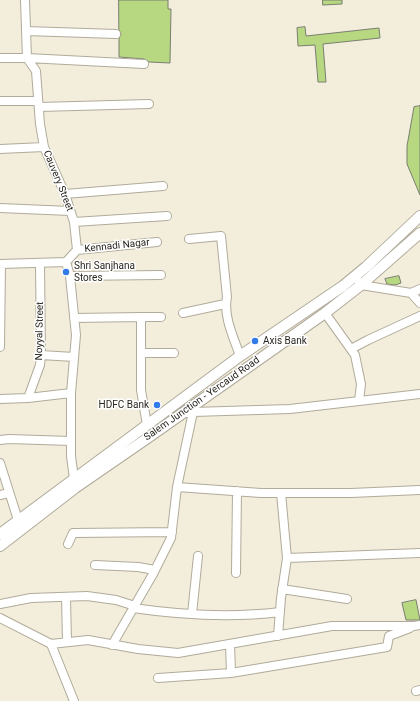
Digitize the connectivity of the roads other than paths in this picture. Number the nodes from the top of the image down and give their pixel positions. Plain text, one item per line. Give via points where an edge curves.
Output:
1 (25, 0) edge
2 (26, 30) junction
3 (116, 34) dead end
4 (0, 58) edge
5 (27, 58) junction
6 (144, 64) dead end
7 (0, 101) edge
8 (38, 104) junction
9 (149, 104) dead end
10 (44, 147) junction
11 (0, 149) edge
12 (163, 186) dead end
13 (65, 194) junction
14 (0, 208) edge
15 (70, 211) junction
16 (167, 216) dead end
17 (420, 216) edge
18 (74, 222) junction
19 (420, 233) edge
20 (189, 239) dead end
21 (157, 242) dead end
22 (77, 250) junction
23 (66, 262) junction
24 (40, 263) junction
25 (1, 264) edge
26 (161, 275) dead end
27 (70, 276) junction
28 (355, 276) junction
29 (361, 285) junction
30 (420, 289) edge
31 (411, 293) junction
32 (420, 303) edge
33 (226, 304) junction
34 (183, 312) dead end
35 (325, 314) junction
36 (420, 316) edge
37 (161, 317) dead end
38 (74, 318) junction
39 (141, 318) junction
40 (0, 347) edge
41 (351, 349) junction
42 (174, 353) dead end
43 (141, 354) junction
44 (41, 355) junction
45 (240, 356) junction
46 (74, 357) junction
47 (71, 393) junction
48 (420, 394) edge
49 (28, 398) junction
50 (0, 399) edge
51 (359, 401) junction
52 (175, 404) junction
53 (193, 412) junction
54 (180, 414) junction
55 (147, 425) junction
56 (0, 440) edge
57 (71, 441) junction
58 (0, 463) edge
59 (74, 478) junction
60 (177, 487) junction
61 (420, 490) edge
62 (237, 492) junction
63 (9, 493) junction
64 (281, 493) junction
65 (0, 495) edge
66 (18, 520) junction
67 (172, 532) junction
68 (0, 534) edge
69 (68, 544) dead end
70 (0, 546) edge
71 (420, 553) edge
72 (198, 556) dead end
73 (287, 558) junction
74 (94, 565) dead end
75 (155, 570) junction
76 (236, 573) dead end
77 (282, 589) junction
78 (66, 597) junction
79 (346, 599) dead end
80 (0, 604) edge
81 (134, 607) junction
82 (280, 612) junction
83 (192, 614) junction
84 (0, 618) edge
85 (417, 626) edge
86 (278, 636) junction
87 (68, 642) junction
88 (51, 644) junction
89 (112, 644) junction
90 (230, 644) junction
91 (231, 673) junction
92 (158, 678) dead end
93 (74, 701) edge

1 - 2 street, Cauvery Street
2 - 3 street
2 - 5 street, Cauvery Street
4 - 5 street
5 - 6 street
5 - 8 street, Cauvery Street via 36,71
7 - 8 street
8 - 9 street
8 - 10 street, Cauvery Street
10 - 11 street
10 - 13 street, Cauvery Street
12 - 13 street
13 - 15 street, Cauvery Street
14 - 15 street
15 - 18 street, Cauvery Street
16 - 18 street
17 - 28 main road
18 - 22 street, Cauvery Street
19 - 29 main road, Salem Junction - Yercaud Road
20 - 33 street via 221,236
21 - 22 street, Kennadi Nagar
22 - 23 street
23 - 24 street
23 - 27 street
24 - 25 street
24 - 44 street, Noyyal Street
25 - 40 street
26 - 27 street
27 - 38 street
28 - 29 street
28 - 45 main road
29 - 31 street
29 - 35 main road, Salem Junction - Yercaud Road
30 - 31 street
31 - 32 street
33 - 34 street
33 - 45 street via 228,322
35 - 41 street
35 - 54 main road, Salem Junction - Yercaud Road
36 - 41 street
37 - 39 street
38 - 39 street
38 - 46 street
39 - 43 street
41 - 51 street via 355,355 361,384
42 - 43 street
43 - 55 street via 141,390
44 - 46 street
44 - 49 street, Noyyal Street
45 - 52 main road
46 - 47 street
47 - 49 street
47 - 57 street
48 - 51 street
49 - 50 street
51 - 53 street via 290,409
52 - 54 main road
52 - 55 main road
53 - 54 street
53 - 60 street
54 - 70 main road, Salem Junction - Yercaud Road via 75,488
55 - 59 main road
56 - 57 street
57 - 59 street
58 - 63 street
59 - 66 main road
60 - 62 street
60 - 67 street
61 - 64 street
62 - 64 street
62 - 76 street
63 - 65 street
63 - 66 street
64 - 73 street
66 - 68 main road
67 - 69 street via 73,533
67 - 75 street
71 - 73 street
72 - 83 street
73 - 77 street
74 - 75 street
75 - 81 street
77 - 79 street
77 - 82 street
78 - 80 street via 31,598
78 - 81 street via 87,596 116,600
78 - 87 street
81 - 83 street
81 - 89 street
82 - 83 street via 250,616
82 - 86 street
84 - 88 street
85 - 86 street via 332,626
85 - 91 street via 389,636 387,647
86 - 90 street
87 - 88 street
87 - 89 street via 88,640
88 - 93 street
89 - 90 street via 178,653
90 - 91 street
91 - 92 street

